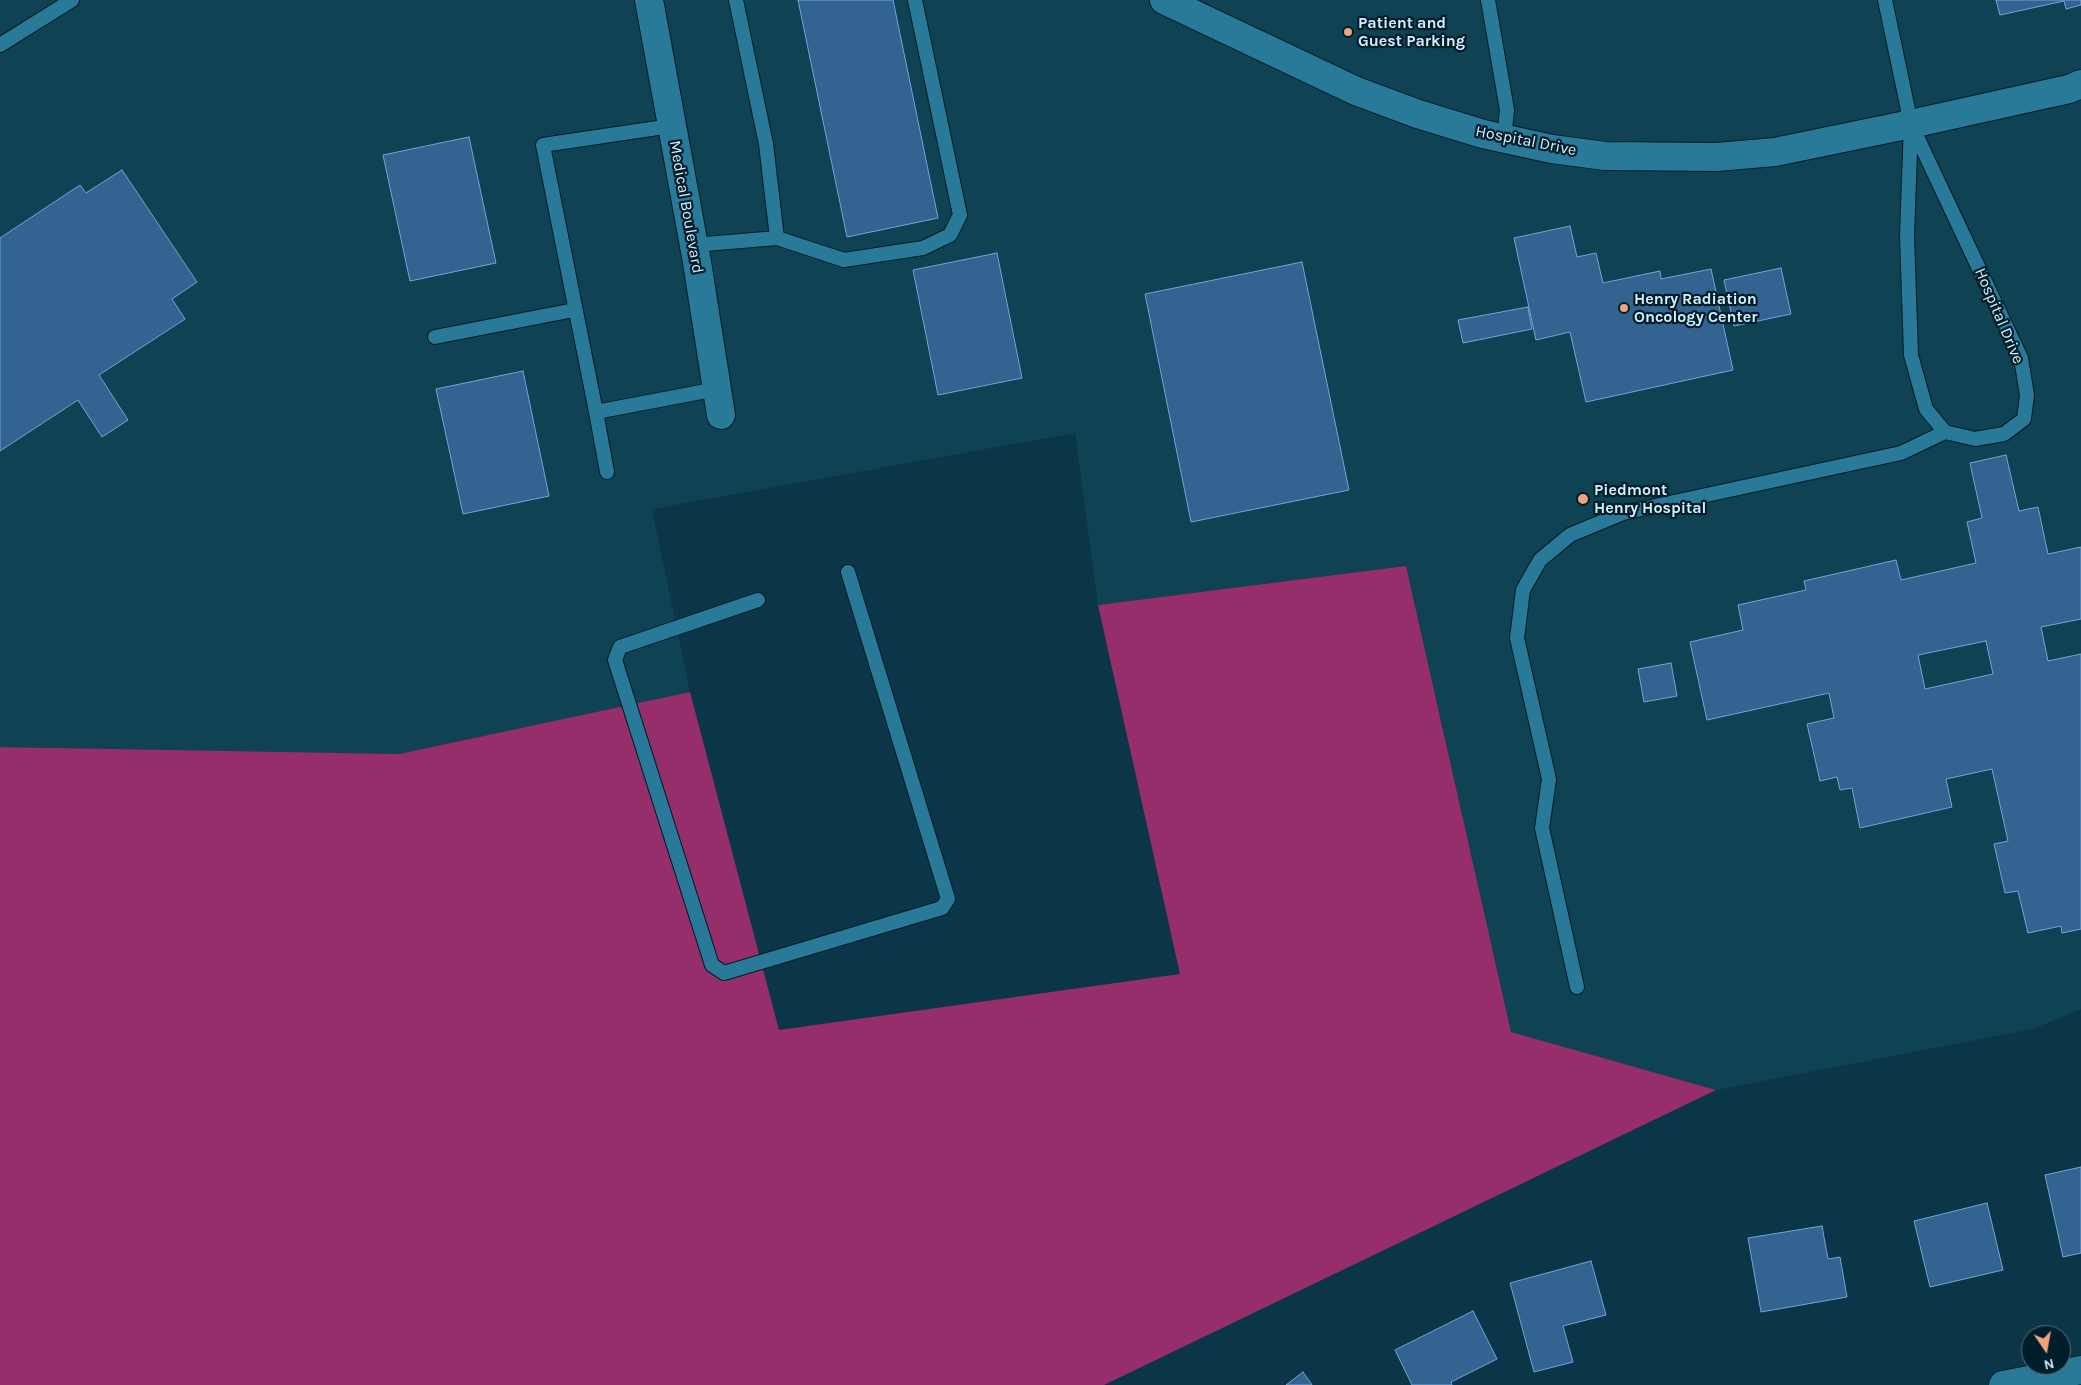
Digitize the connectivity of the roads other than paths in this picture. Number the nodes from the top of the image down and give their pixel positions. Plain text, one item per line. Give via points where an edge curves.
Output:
1 (72, 0) edge
2 (649, 0) edge
3 (736, 0) edge
4 (915, 0) edge
5 (1164, 0) edge
6 (1488, 0) edge
7 (1886, 0) edge
8 (0, 45) edge
9 (2081, 84) edge
10 (1911, 124) junction
11 (671, 126) junction
12 (1504, 138) junction
13 (777, 238) junction
14 (692, 245) junction
15 (574, 310) junction
16 (434, 337) dead end
17 (719, 402) joint
18 (596, 412) junction
19 (1945, 432) junction
20 (607, 472) dead end
21 (848, 572) dead end
22 (758, 600) dead end
23 (1577, 987) dead end
24 (2081, 1370) edge
25 (2003, 1385) edge

1 - 8 lane
2 - 11 street, Medical Boulevard
3 - 13 lane via 766,144
4 - 13 lane via 960,216 950,236 923,248 844,260
5 - 12 street, Hospital Drive via 1356,91 1418,114
6 - 12 lane via 1506,110
7 - 10 lane, Hospital Drive
9 - 10 street, Hospital Drive
10 - 12 street, Hospital Drive via 1775,152 1717,157 1606,156
10 - 19 lane, Hospital Drive via 1907,236 1911,355 1926,409
10 - 19 lane, Hospital Drive via 2021,358 2027,396 2024,419 2004,434 1975,439
11 - 14 street, Medical Boulevard
11 - 15 lane via 543,145
13 - 14 lane
14 - 17 street, Medical Boulevard
15 - 16 lane
15 - 18 lane
17 - 18 lane
18 - 20 lane
19 - 23 lane via 1901,453 1623,512 1570,535 1540,560 1523,590 1517,638 1550,779 1542,828
21 - 22 lane via 948,900 942,908 724,973 712,965 615,660 620,647
24 - 25 street

